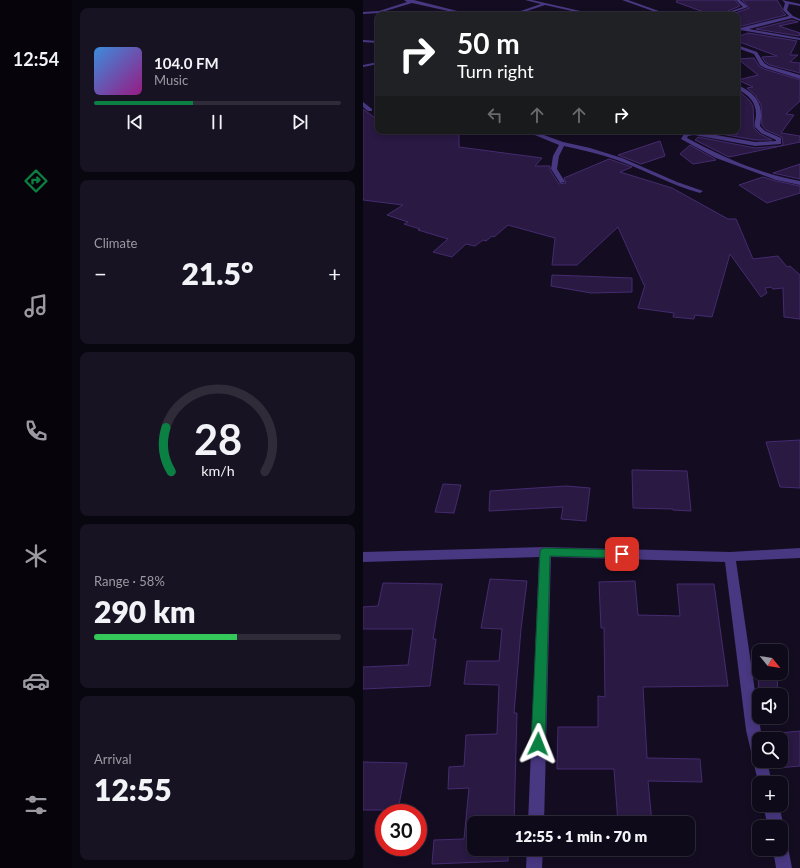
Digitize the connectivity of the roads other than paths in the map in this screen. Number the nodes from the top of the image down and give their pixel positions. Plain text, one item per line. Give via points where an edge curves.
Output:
1 (406, 0) edge
2 (419, 0) edge
3 (527, 0) edge
4 (558, 0) edge
5 (624, 0) edge
6 (738, 0) edge
7 (413, 2) junction
8 (785, 2) edge
9 (546, 4) junction
10 (800, 5) edge
11 (363, 12) edge
12 (458, 12) edge
13 (521, 12) edge
14 (582, 12) edge
15 (659, 12) edge
16 (730, 12) edge
17 (792, 18) junction
18 (800, 20) edge
19 (740, 28) edge
20 (800, 39) edge
21 (363, 41) edge
22 (375, 42) edge
23 (740, 47) edge
24 (375, 63) edge
25 (363, 66) edge
26 (800, 77) edge
27 (740, 89) edge
28 (363, 104) edge
29 (370, 110) dead end
30 (537, 134) edge
31 (686, 134) edge
32 (700, 134) edge
33 (563, 144) junction
34 (562, 182) dead end
35 (800, 183) edge
36 (700, 191) dead end
37 (545, 552) junction
38 (800, 553) edge
39 (363, 557) edge
40 (730, 557) junction
41 (753, 732) edge
42 (536, 816) edge
43 (535, 856) edge
44 (783, 856) edge
45 (534, 868) edge
46 (785, 868) edge

1 - 7 street
2 - 7 street
3 - 9 street
4 - 9 street
5 - 15 street
6 - 16 street via 746,7
7 - 11 street via 379,12
7 - 12 street
8 - 10 street
8 - 17 street via 785,10
9 - 13 street
9 - 14 street
17 - 18 street
17 - 19 street
19 - 20 street
21 - 22 street
23 - 26 street via 755,51 760,55 762,64 767,67
24 - 25 street
27 - 32 street via 754,99 760,111 757,126 763,132 779,139 779,143 755,144
28 - 29 street
30 - 33 street
31 - 35 street via 684,138 718,157 778,180
33 - 34 street via 556,156 554,169
33 - 36 street via 620,159
37 - 39 street
37 - 40 street
37 - 42 street
38 - 40 street
40 - 41 street
43 - 45 street
44 - 46 street

